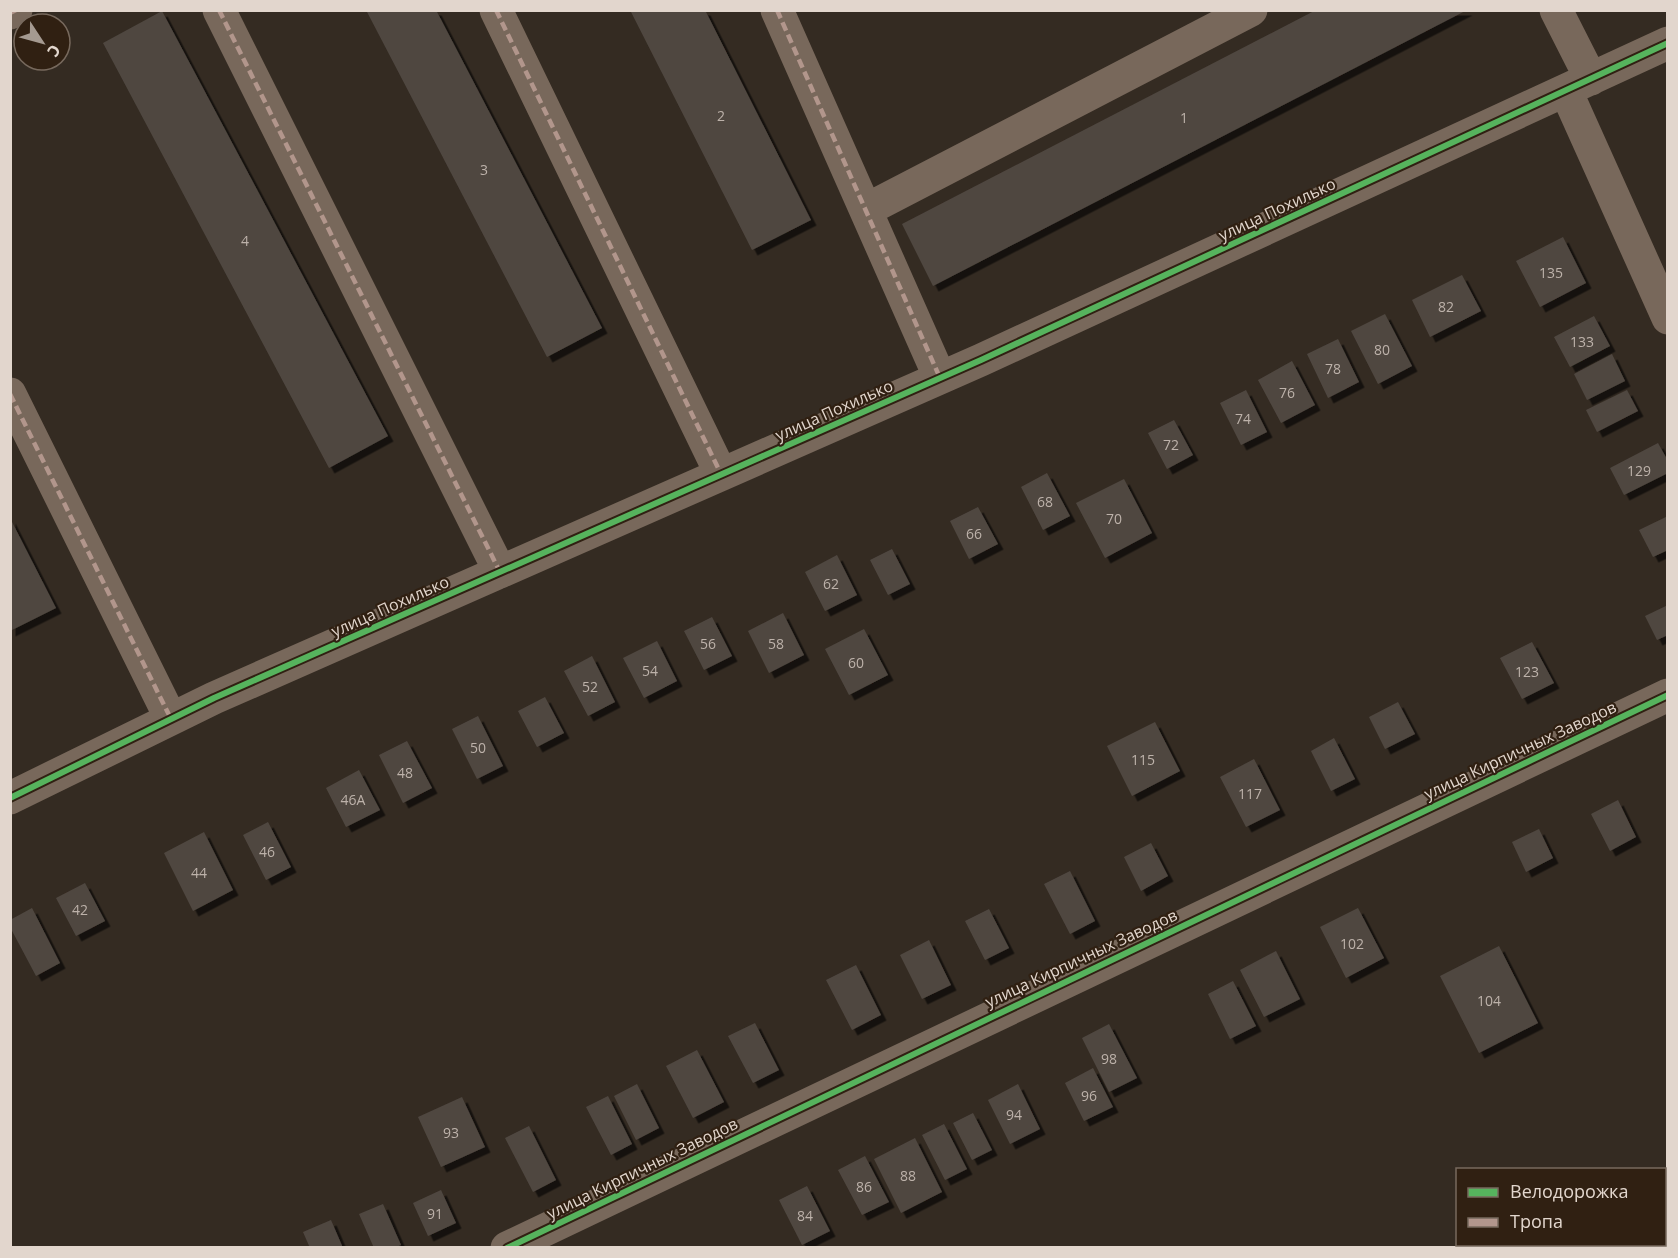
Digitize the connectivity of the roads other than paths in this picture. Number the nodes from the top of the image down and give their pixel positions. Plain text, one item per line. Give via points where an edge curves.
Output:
1 (16, 10) edge
2 (219, 10) edge
3 (496, 10) edge
4 (777, 10) edge
5 (1251, 10) edge
6 (1557, 10) edge
7 (10, 13) edge
8 (1668, 43) edge
9 (1578, 85) junction
10 (866, 210) junction
11 (1668, 318) edge
12 (940, 378) junction
13 (10, 394) edge
14 (721, 474) junction
15 (500, 572) junction
16 (1668, 695) edge
17 (171, 719) junction
18 (10, 798) edge
19 (507, 1248) edge

1 - 7 street
2 - 15 street
3 - 14 street
4 - 10 street
5 - 10 street
6 - 9 street
8 - 9 street, улица Похилько
9 - 11 street
9 - 12 street, улица Похилько
10 - 12 street
12 - 14 street, улица Похилько
13 - 17 street
14 - 15 street, улица Похилько
15 - 17 street, улица Похилько
16 - 19 street, улица Кирпичных Заводов
17 - 18 street, улица Похилько

